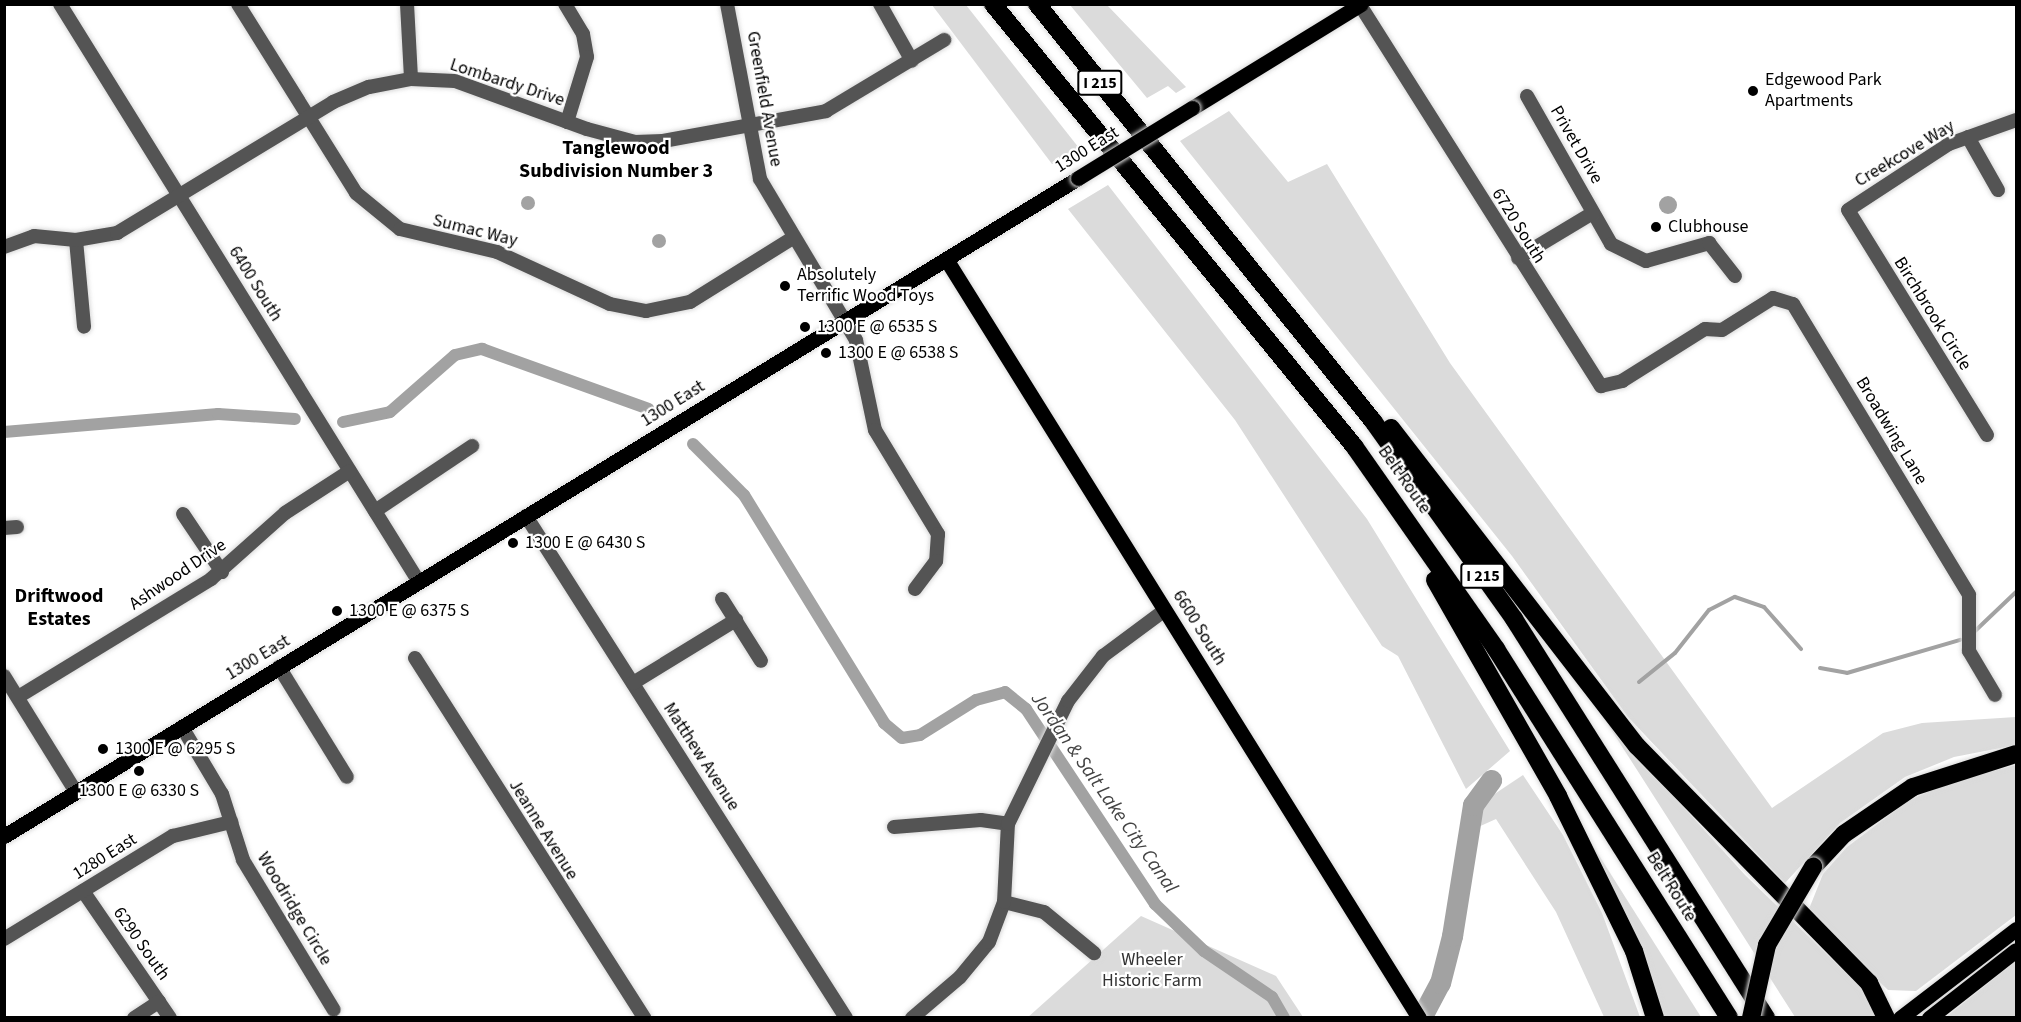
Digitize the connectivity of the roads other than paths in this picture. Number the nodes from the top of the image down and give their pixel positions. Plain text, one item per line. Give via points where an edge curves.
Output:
1 (60, 4) edge
2 (238, 4) edge
3 (407, 4) edge
4 (566, 4) edge
5 (727, 4) edge
6 (880, 4) edge
7 (993, 4) edge
8 (1037, 4) edge
9 (1361, 5) edge
10 (944, 40) dead end
11 (912, 61) junction
12 (411, 79) junction
13 (1527, 96) dead end
14 (308, 117) junction
15 (2016, 120) edge
16 (567, 122) junction
17 (750, 128) junction
18 (1968, 137) junction
19 (1163, 161) junction
20 (1998, 190) dead end
21 (180, 198) junction
22 (1848, 210) joint
23 (1593, 213) junction
24 (793, 238) junction
25 (76, 240) junction
26 (4, 247) edge
27 (1518, 258) junction
28 (946, 259) junction
29 (1735, 276) dead end
30 (845, 321) junction
31 (84, 327) dead end
32 (1679, 343) joint
33 (1987, 435) dead end
34 (472, 446) dead end
35 (350, 471) junction
36 (1381, 484) junction
37 (375, 512) junction
38 (183, 514) dead end
39 (526, 516) junction
40 (222, 572) junction
41 (419, 582) junction
42 (915, 589) dead end
43 (722, 598) dead end
44 (1165, 610) junction
45 (736, 620) junction
46 (415, 658) dead end
47 (761, 662) dead end
48 (279, 668) junction
49 (4, 676) edge
50 (633, 683) junction
51 (1995, 695) dead end
52 (18, 697) junction
53 (182, 727) junction
54 (2016, 754) edge
55 (347, 777) dead end
56 (76, 792) junction
57 (231, 822) junction
58 (1008, 824) junction
59 (894, 826) dead end
60 (4, 836) edge
61 (83, 891) junction
62 (1004, 902) junction
63 (2016, 929) edge
64 (4, 939) edge
65 (2016, 951) edge
66 (1094, 953) dead end
67 (159, 1002) junction
68 (334, 1010) dead end
69 (134, 1017) edge
70 (170, 1017) edge
71 (644, 1017) edge
72 (846, 1017) edge
73 (912, 1017) edge
74 (1419, 1017) edge
75 (1655, 1017) edge
76 (1729, 1017) edge
77 (1751, 1017) edge
78 (1766, 1017) edge
79 (1886, 1017) edge
80 (1900, 1017) edge
81 (1929, 1017) edge

1 - 21 street, 6400 South
2 - 14 street, Sumac Way
3 - 12 street
4 - 16 street via 583,34 587,57
5 - 17 street, Greenfield Avenue
6 - 11 street
7 - 36 highway, Belt Route / I 215
8 - 19 highway, Belt Route / I 215
9 - 27 street, 6720 South
9 - 28 main road, 1300 East, bridge
10 - 11 street, Lombardy Drive
11 - 17 street, Lombardy Drive via 826,111
12 - 14 street, Lombardy Drive via 369,87
12 - 16 street, Lombardy Drive via 455,81
13 - 23 street, Privet Drive
14 - 21 street, Lombardy Drive
14 - 24 street, Sumac Way via 361,201 391,225 517,259 622,308 659,311 690,302
15 - 18 street, Creekcove Way
16 - 17 street, Lombardy Drive via 635,142
17 - 24 street, Greenfield Avenue via 760,179
18 - 20 street
18 - 22 street, Creekcove Way
19 - 78 highway, Belt Route / I 215 via 1373,421 1507,610
19 - 79 highway via 1447,494 1637,746 1869,983
21 - 25 street, Lombardy Drive via 117,233
21 - 35 street, 6400 South
22 - 33 street, Birchbrook Circle
23 - 27 street, Privet Drive
23 - 29 street, Privet Drive via 1611,244 1625,254 1646,261 1666,259 1709,243
24 - 30 street, Greenfield Avenue
25 - 26 street, Lombardy Drive via 34,236
25 - 31 street
27 - 32 street, 6720 South via 1601,386 1622,381
28 - 30 main road, 1300 East
28 - 44 main road, 6600 South
30 - 39 main road, 1300 East
30 - 42 street, Greenfield Avenue via 865,366 879,437 938,534 938,556
32 - 51 street, Broadwing Lane via 1706,330 1722,330 1773,298 1793,304 1970,595 1970,651
34 - 37 street
35 - 37 street, 6400 South
35 - 40 street, Ashwood Drive via 285,513
36 - 75 highway via 1558,796 1634,951
36 - 76 highway, Belt Route / I 215 via 1496,649
37 - 41 street, 6400 South
38 - 40 street
39 - 41 main road, 1300 East
39 - 50 street, Matthew Avenue
40 - 52 street, Ashwood Drive
41 - 48 main road, 1300 East
43 - 45 street
44 - 58 street via 1103,656 1080,683
44 - 74 main road, 6600 South
45 - 47 street
45 - 50 street
46 - 71 street, Jeanne Avenue
48 - 53 main road, 1300 East
48 - 55 street
49 - 52 street
50 - 72 street, Matthew Avenue
52 - 56 street
53 - 56 main road, 1300 East
53 - 57 street, Woodridge Circle via 217,785
54 - 77 highway, bridge via 1913,787 1844,834 1813,867 1767,945
56 - 60 main road, 1300 East
57 - 61 street, 1280 East via 173,836
57 - 68 street, Woodridge Circle via 247,868
58 - 59 street via 981,820
58 - 62 street
61 - 64 street, 1280 East
61 - 67 street, 6290 South
62 - 66 street via 1044,912
62 - 73 street via 977,960
63 - 80 main road
65 - 81 main road
67 - 69 street
67 - 70 street, 6290 South

